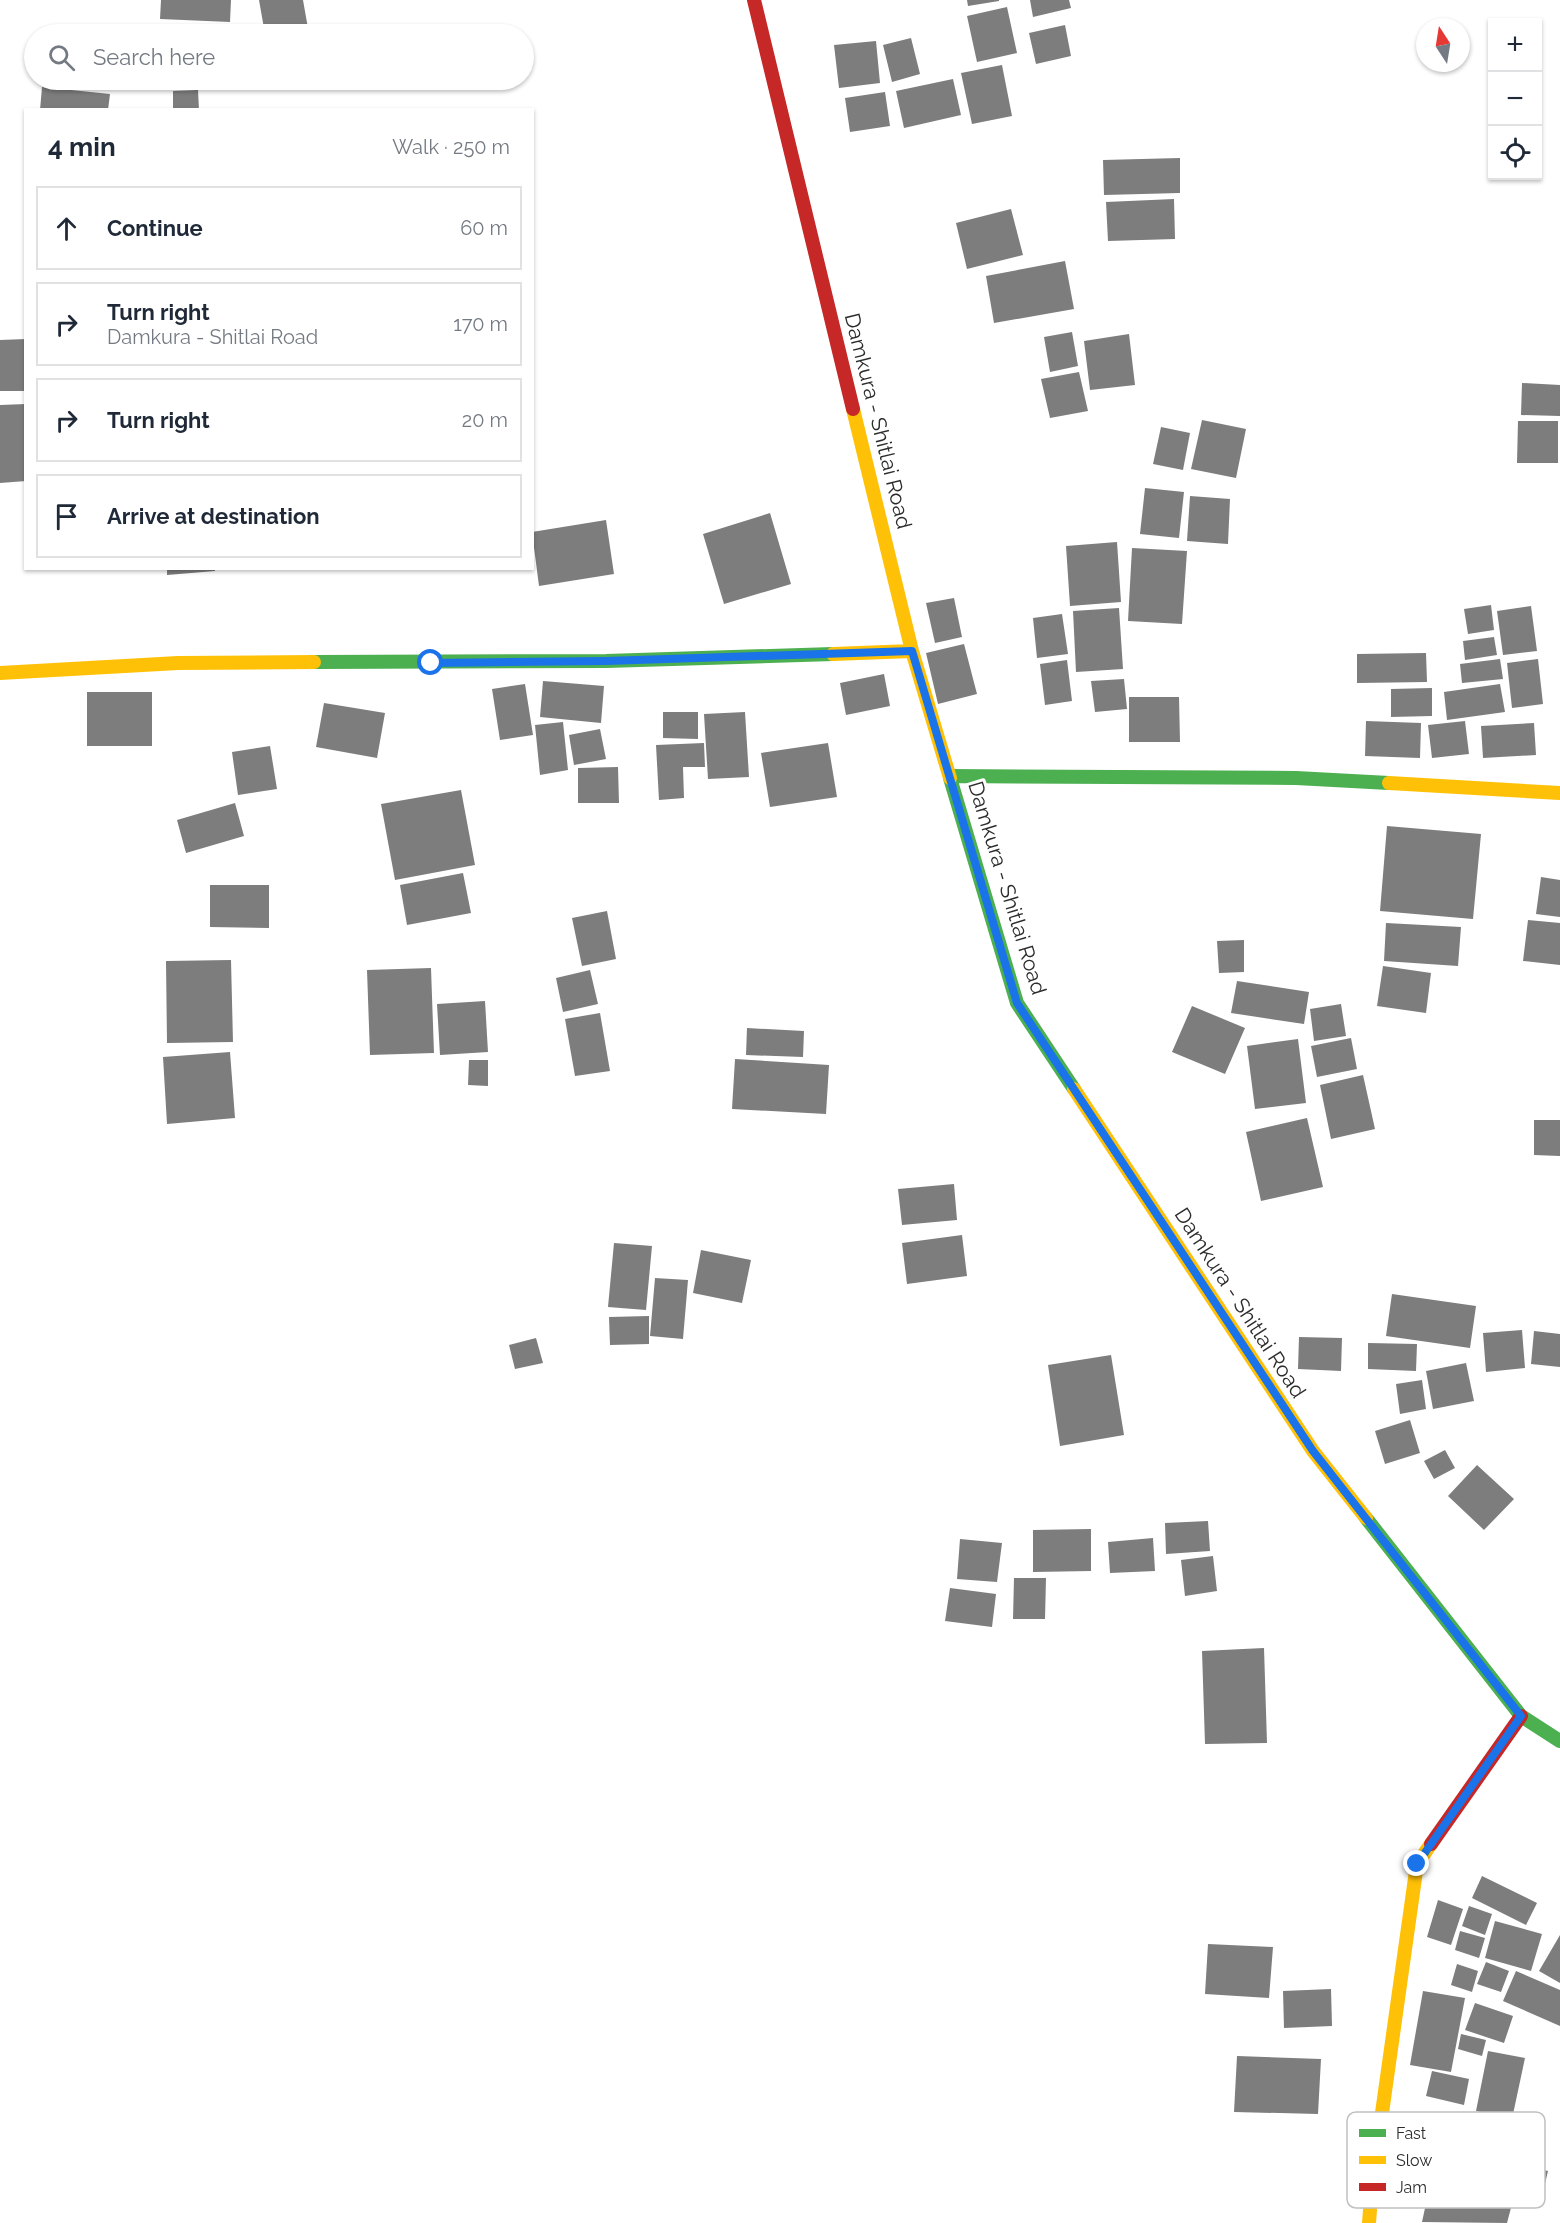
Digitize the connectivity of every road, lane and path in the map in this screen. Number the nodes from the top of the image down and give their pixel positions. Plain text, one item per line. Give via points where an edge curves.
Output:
1 (754, 0) edge
2 (912, 651) junction
3 (0, 673) edge
4 (950, 776) junction
5 (1560, 793) edge
6 (1521, 1716) junction
7 (1560, 1741) edge
8 (1382, 2112) edge
9 (1370, 2208) edge
10 (1369, 2223) edge

1 - 2 street, Damkura - Shitlai Road
2 - 3 street via 606,661 178,663
2 - 4 street, Damkura - Shitlai Road
4 - 5 street via 1296,778
4 - 6 street, Damkura - Shitlai Road via 1017,1003 1313,1451
6 - 7 street, Damkura - Shitlai Road
6 - 8 street via 1417,1864
9 - 10 street

